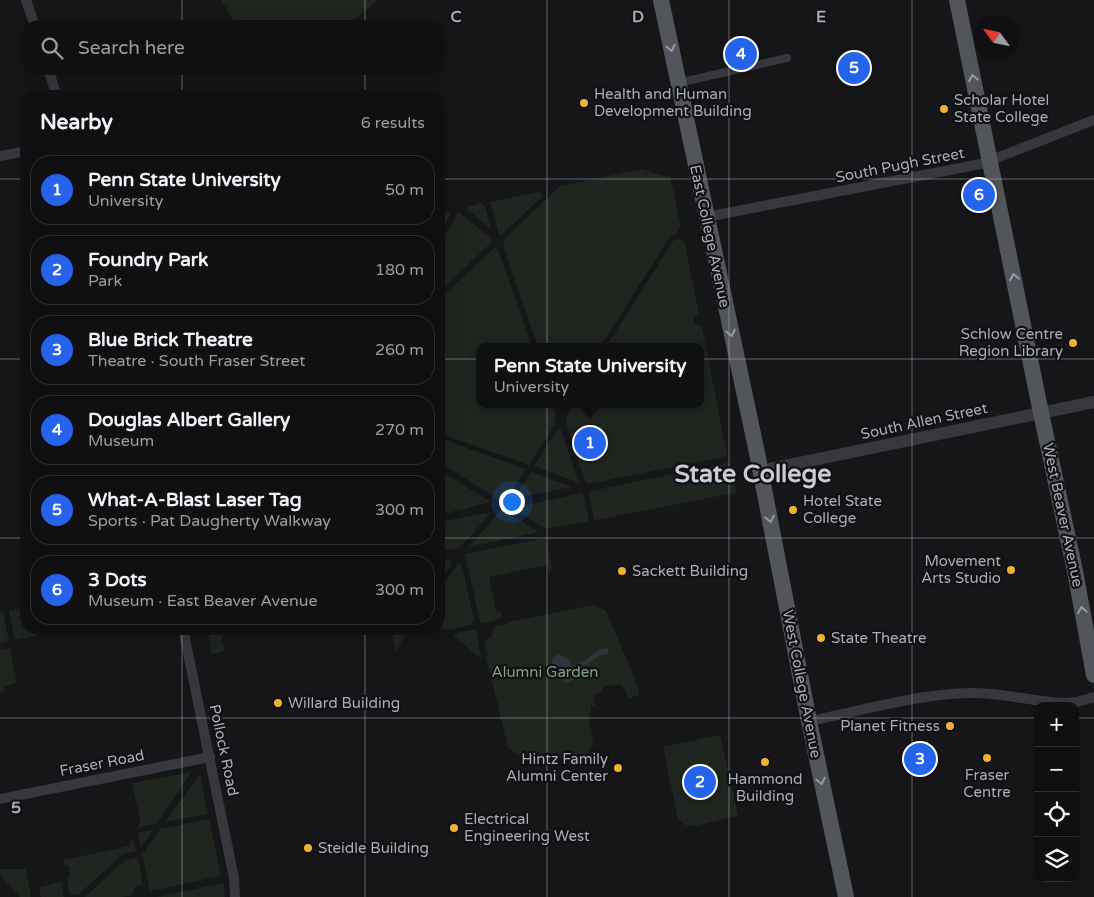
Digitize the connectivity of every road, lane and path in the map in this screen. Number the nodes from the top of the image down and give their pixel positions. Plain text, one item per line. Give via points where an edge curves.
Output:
1 (26, 0) edge
2 (661, 0) edge
3 (957, 0) edge
4 (33, 20) edge
5 (787, 58) dead end
6 (50, 75) edge
7 (678, 83) junction
8 (55, 90) edge
9 (1094, 120) edge
10 (20, 152) edge
11 (0, 156) edge
12 (990, 160) junction
13 (706, 217) junction
14 (1094, 402) edge
15 (1041, 413) junction
16 (760, 471) junction
17 (184, 635) edge
18 (1094, 675) edge
19 (1094, 697) edge
20 (809, 721) junction
21 (210, 757) junction
22 (0, 799) edge
23 (234, 878) junction
24 (235, 897) edge
25 (242, 897) edge
26 (846, 897) edge

1 - 4 street
2 -> 7 main road, East College Avenue
12 -> 3 main road, West Beaver Avenue
5 - 7 street
6 - 8 street
7 - 13 main road, East College Avenue
9 - 12 street, South Pugh Street
10 - 11 street
12 - 13 street, South Pugh Street
15 -> 12 main road, West Beaver Avenue
13 -> 16 main road, East College Avenue
14 - 15 street, South Allen Street
15 - 16 street, South Allen Street
18 -> 15 main road, West Beaver Avenue
16 -> 20 main road, West College Avenue
17 - 21 street, Pollock Road
19 - 20 street via 1064,703 991,694 960,694 917,699
20 -> 26 main road, West College Avenue
21 - 22 street, Fraser Road
21 - 23 street, Pollock Road
23 - 24 street, Pollock Road
23 - 25 street, Pollock Road

